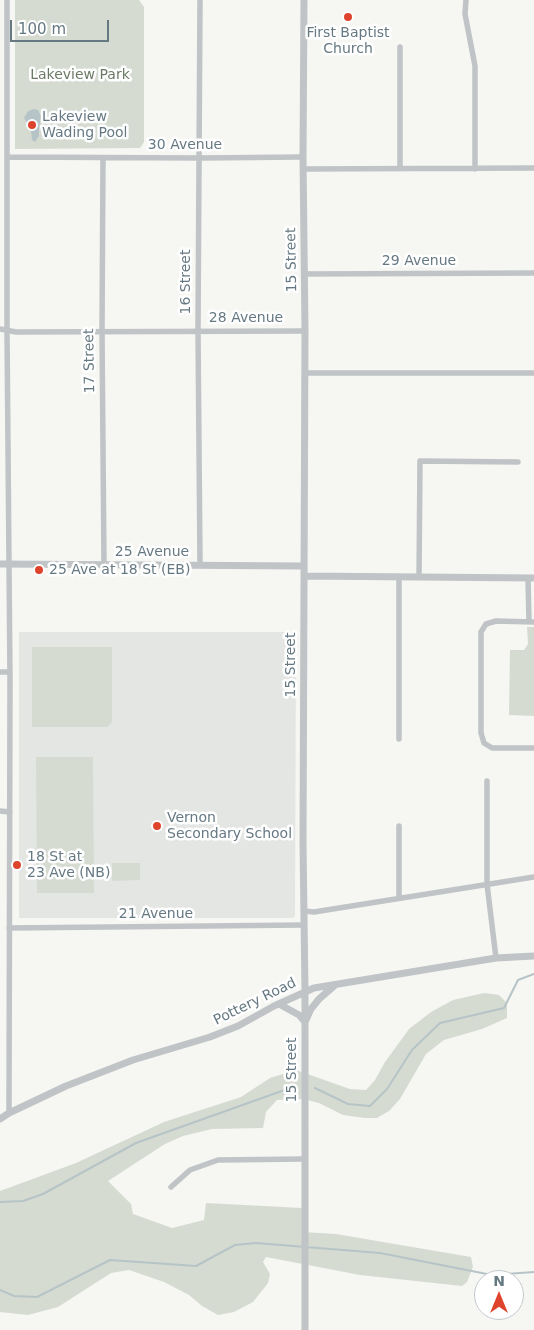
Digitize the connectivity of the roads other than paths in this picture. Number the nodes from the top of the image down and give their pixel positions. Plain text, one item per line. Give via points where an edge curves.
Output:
1 (7, 0) edge
2 (200, 0) edge
3 (304, 0) edge
4 (466, 0) edge
5 (400, 48) dead end
6 (3, 111) edge
7 (7, 157) junction
8 (303, 157) junction
9 (103, 158) junction
10 (199, 158) junction
11 (400, 168) junction
12 (475, 168) junction
13 (534, 168) edge
14 (303, 169) junction
15 (3, 215) edge
16 (534, 273) edge
17 (305, 274) junction
18 (3, 330) edge
19 (198, 330) junction
20 (305, 331) junction
21 (102, 332) junction
22 (304, 373) junction
23 (534, 373) edge
24 (7, 432) junction
25 (0, 433) edge
26 (518, 462) dead end
27 (0, 564) edge
28 (8, 564) junction
29 (200, 564) junction
30 (104, 565) junction
31 (304, 566) junction
32 (304, 576) junction
33 (399, 577) junction
34 (419, 577) junction
35 (531, 578) edge
36 (531, 622) edge
37 (0, 672) edge
38 (10, 672) junction
39 (399, 739) dead end
40 (534, 748) edge
41 (487, 781) dead end
42 (0, 811) edge
43 (10, 812) junction
44 (399, 826) dead end
45 (534, 877) edge
46 (487, 884) junction
47 (399, 897) junction
48 (304, 911) junction
49 (304, 925) junction
50 (9, 928) junction
51 (534, 956) edge
52 (496, 958) junction
53 (0, 984) edge
54 (8, 984) junction
55 (337, 984) junction
56 (305, 991) junction
57 (279, 1004) junction
58 (305, 1022) junction
59 (9, 1113) junction
60 (0, 1119) edge
61 (304, 1159) junction
62 (171, 1187) dead end
63 (305, 1330) edge

1 - 6 street
2 - 10 street, 16 Street
3 - 8 street, 15 Street
4 - 12 street via 475,66
5 - 11 street
6 - 7 street
7 - 9 street, 30 Avenue
7 - 15 street
8 - 10 street, 30 Avenue
8 - 14 street, 15 Street
9 - 10 street, 30 Avenue
9 - 21 street, 17 Street
10 - 19 street, 16 Street
11 - 12 street
11 - 14 street
12 - 13 street
14 - 17 street, 15 Street
15 - 18 street
16 - 17 street, 29 Avenue
17 - 20 street, 15 Street
18 - 21 street, 28 Avenue
18 - 24 street
19 - 20 street, 28 Avenue
19 - 21 street, 28 Avenue
19 - 29 street, 16 Street
20 - 22 street, 15 Street
21 - 30 street, 17 Street
22 - 23 street
22 - 31 street, 15 Street
24 - 25 street
24 - 28 street
26 - 34 street via 420,461
27 - 28 street, 25 Avenue
28 - 30 street, 25 Avenue
28 - 38 street
29 - 30 street, 25 Avenue
29 - 31 street, 25 Avenue
31 - 32 street, 15 Street
32 - 33 street
32 - 48 street, 15 Street
33 - 34 street
33 - 39 street
34 - 35 street
35 - 36 street
36 - 40 street via 496,621 486,624 482,632 481,733 484,743 492,748
37 - 38 street
38 - 43 street
41 - 46 street
42 - 43 street
43 - 50 street
44 - 47 street
45 - 46 street
46 - 47 street
46 - 52 street
47 - 48 street
48 - 49 street, 15 Street
49 - 50 street, 21 Avenue
49 - 56 street, 15 Street
50 - 54 street
51 - 52 street, Pottery Road
52 - 55 street, Pottery Road
53 - 54 street
54 - 59 street
55 - 56 street, Pottery Road
55 - 58 street via 319,999
56 - 57 street, Pottery Road
56 - 58 street, 15 Street
57 - 58 street
57 - 59 street, Pottery Road via 238,1026 133,1060
58 - 61 street, 15 Street
59 - 60 street, Pottery Road
61 - 62 street via 218,1160 190,1170
61 - 63 street, 15 Street

